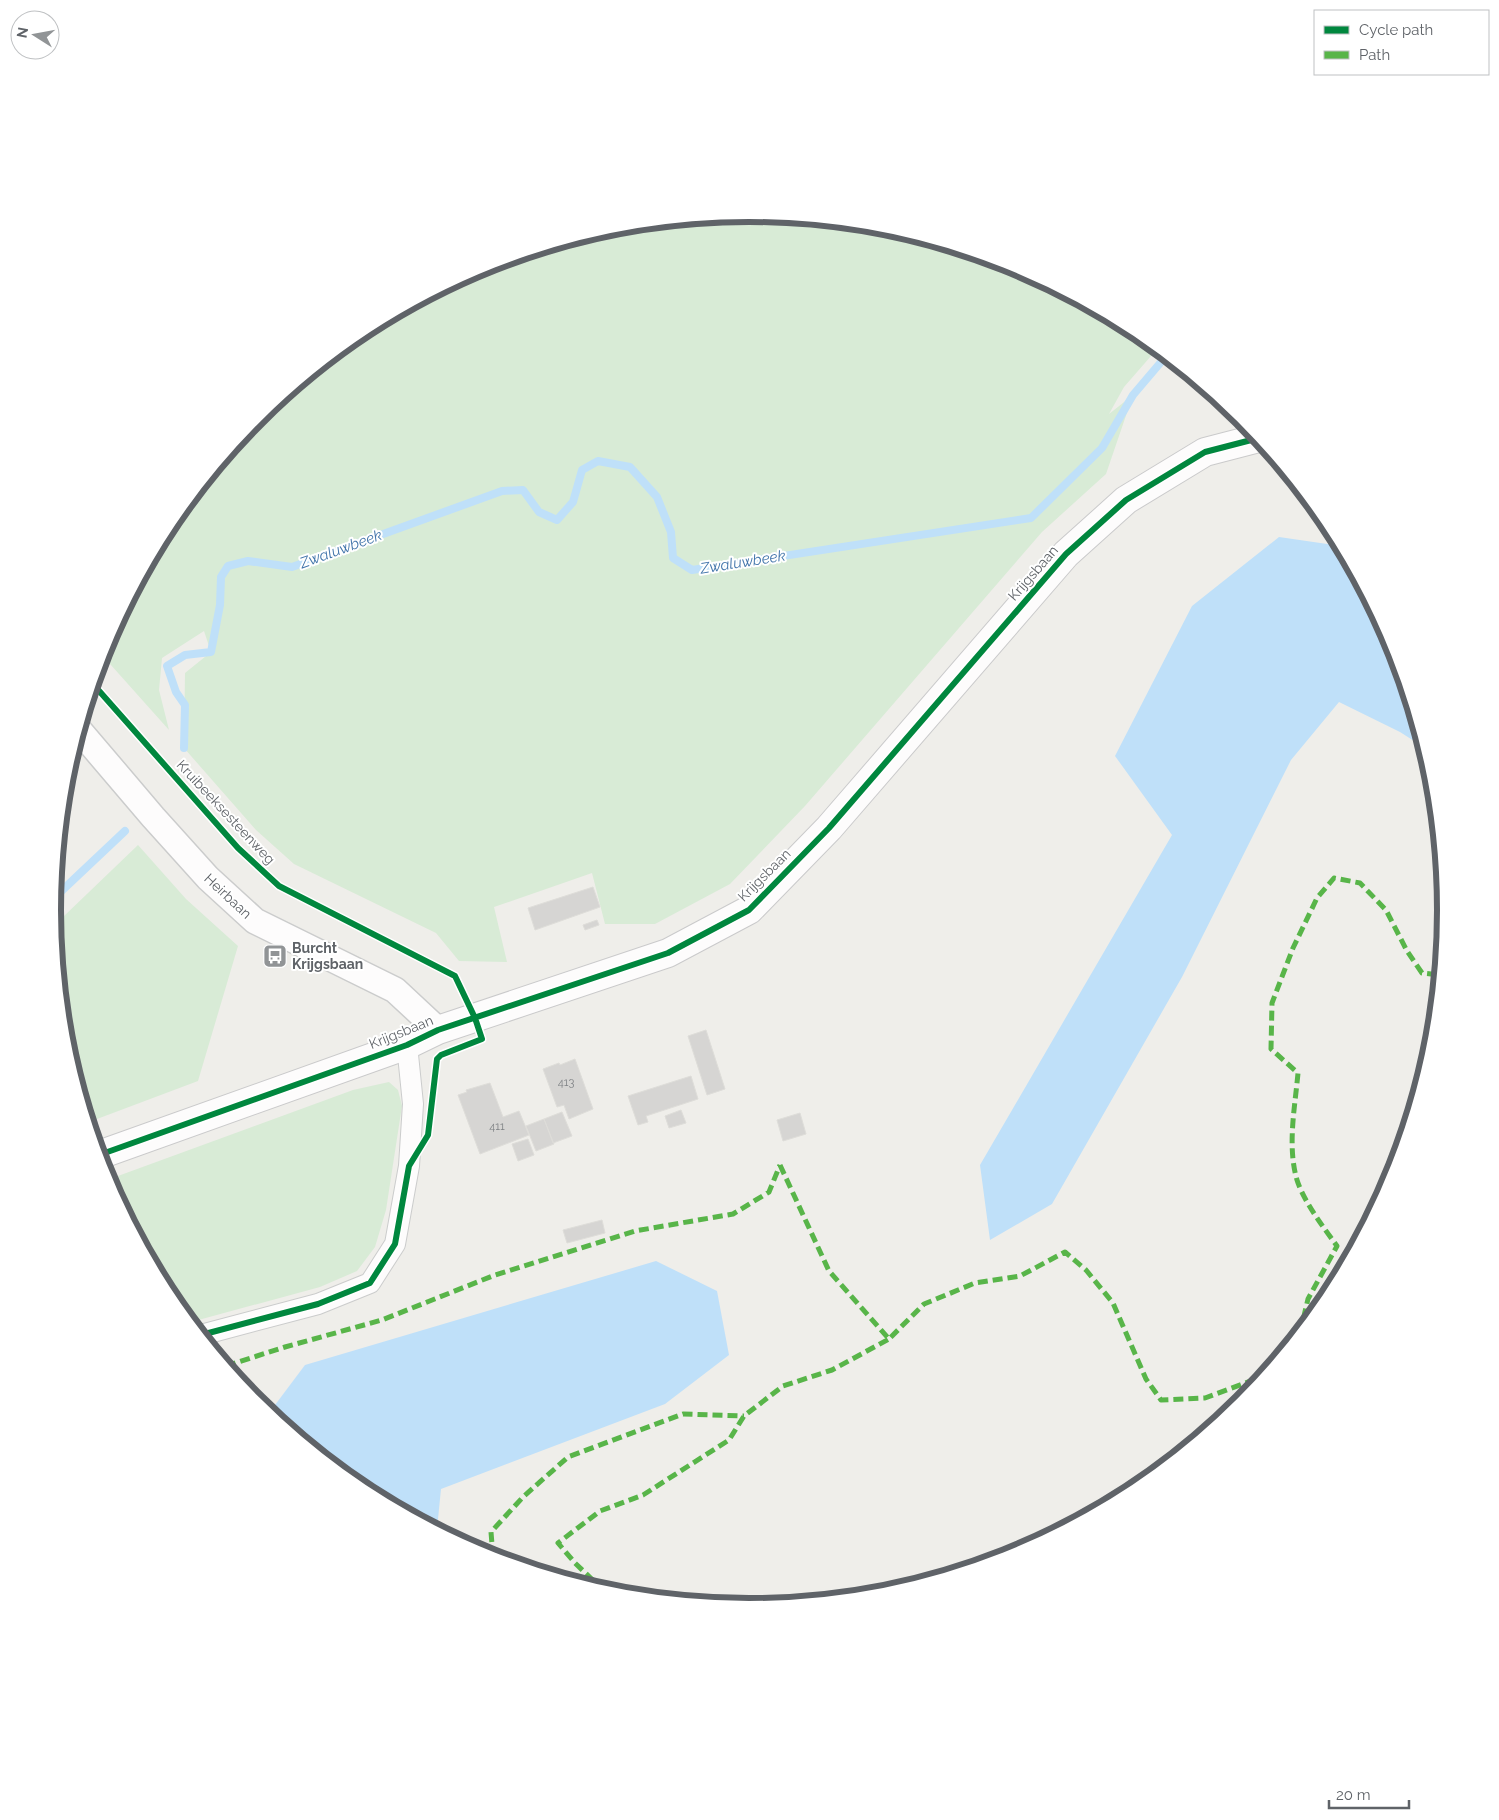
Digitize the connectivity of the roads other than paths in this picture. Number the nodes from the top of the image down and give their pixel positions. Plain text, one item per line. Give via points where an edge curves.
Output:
1 (1252, 440) edge
2 (84, 736) edge
3 (438, 1030) junction
4 (407, 1045) junction
5 (106, 1152) edge
6 (207, 1333) edge

1 - 3 main road, Krijgsbaan via 1205,452 1126,500 1066,554 829,828 749,910 668,953
2 - 3 street, Heirbaan via 208,878 255,921 395,990
3 - 4 main road, Krijgsbaan
4 - 5 main road, Krijgsbaan
4 - 6 street, Krijgsbaan via 414,1104 409,1166 395,1244 370,1283 318,1304

